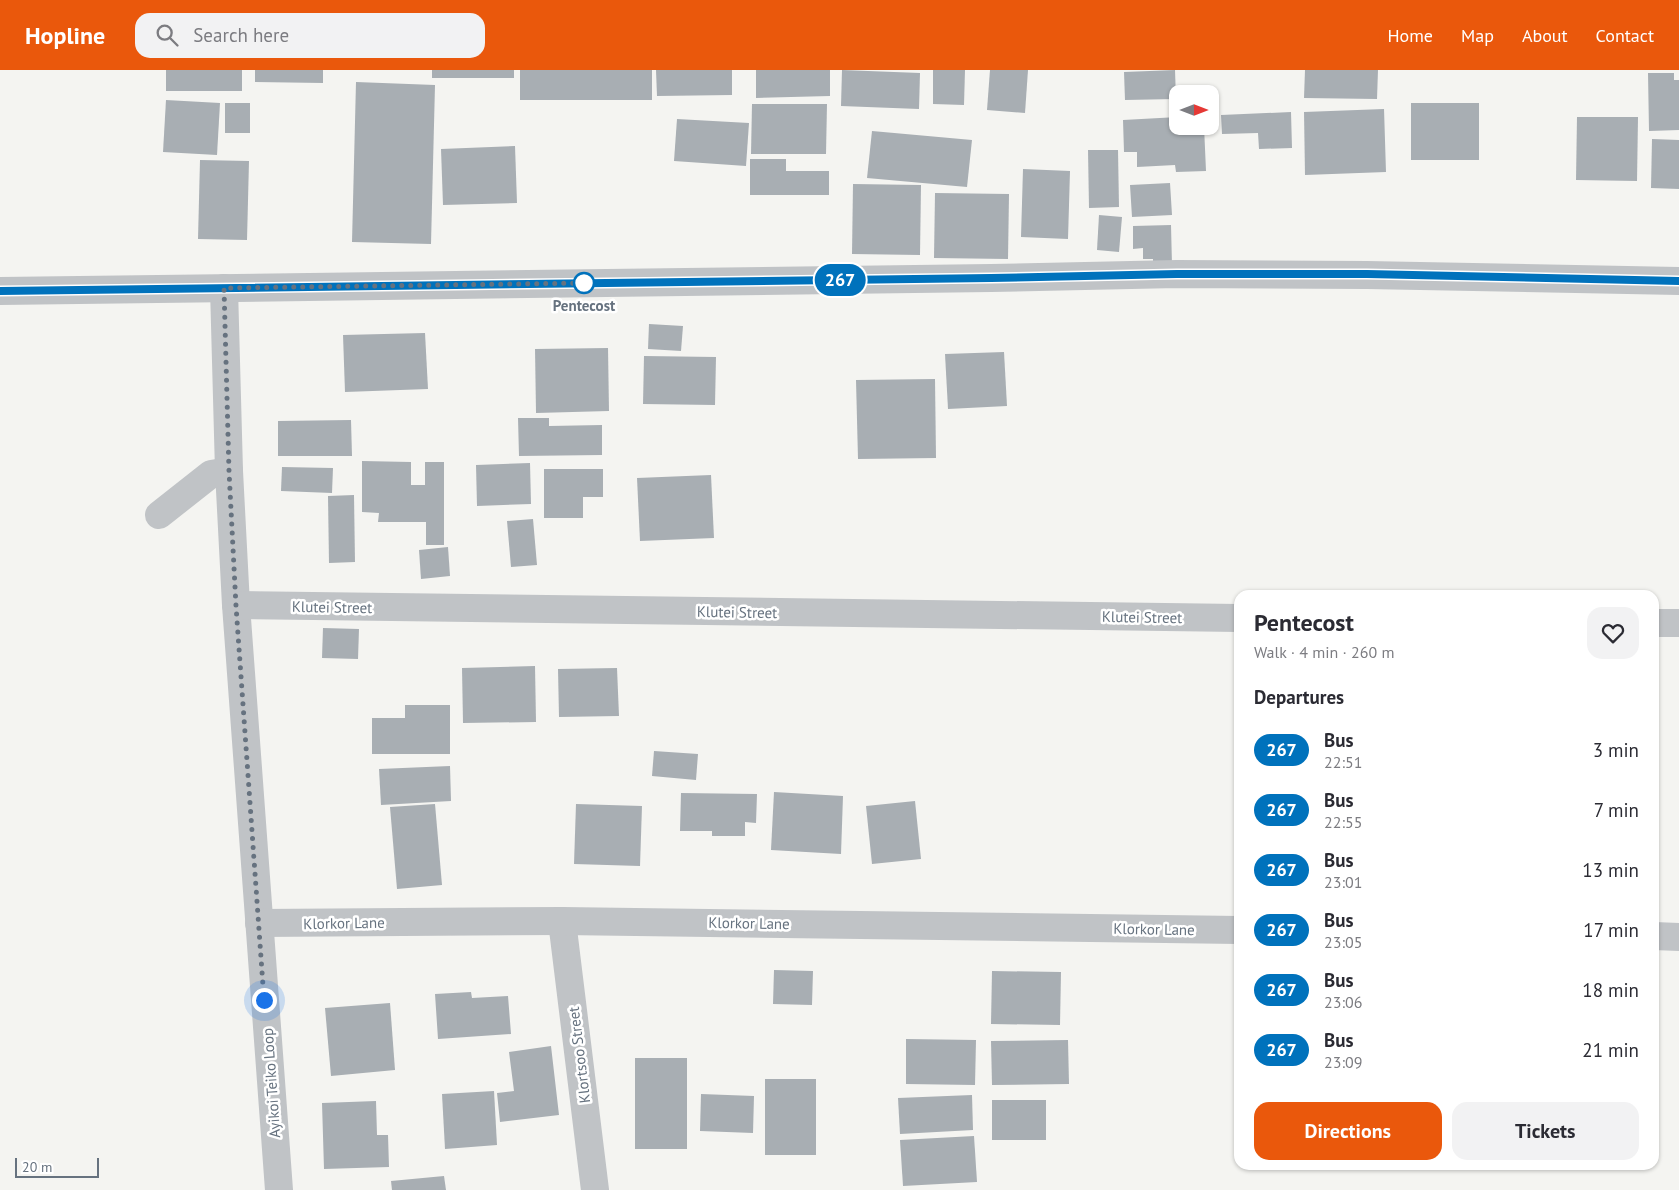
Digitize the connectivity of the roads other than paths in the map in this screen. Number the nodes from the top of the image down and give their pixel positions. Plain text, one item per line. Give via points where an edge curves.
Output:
1 (1679, 280) edge
2 (224, 288) junction
3 (0, 291) edge
4 (229, 471) junction
5 (159, 515) dead end
6 (236, 606) junction
7 (1234, 618) edge
8 (1659, 623) edge
9 (1679, 624) edge
10 (562, 921) junction
11 (259, 923) junction
12 (1234, 930) edge
13 (1659, 936) edge
14 (1679, 937) edge
15 (279, 1190) edge
16 (595, 1190) edge

1 - 2 street via 1177,274
2 - 3 street
2 - 4 street, Ayikoi Teiko Loop
4 - 5 street via 211,474
4 - 6 street, Ayikoi Teiko Loop
6 - 7 street, Klutei Street
6 - 11 street, Ayikoi Teiko Loop
8 - 9 street
10 - 11 street, Klorkor Lane
10 - 12 street, Klorkor Lane
10 - 16 street, Klortsoo Street
11 - 15 street, Ayikoi Teiko Loop
13 - 14 street

